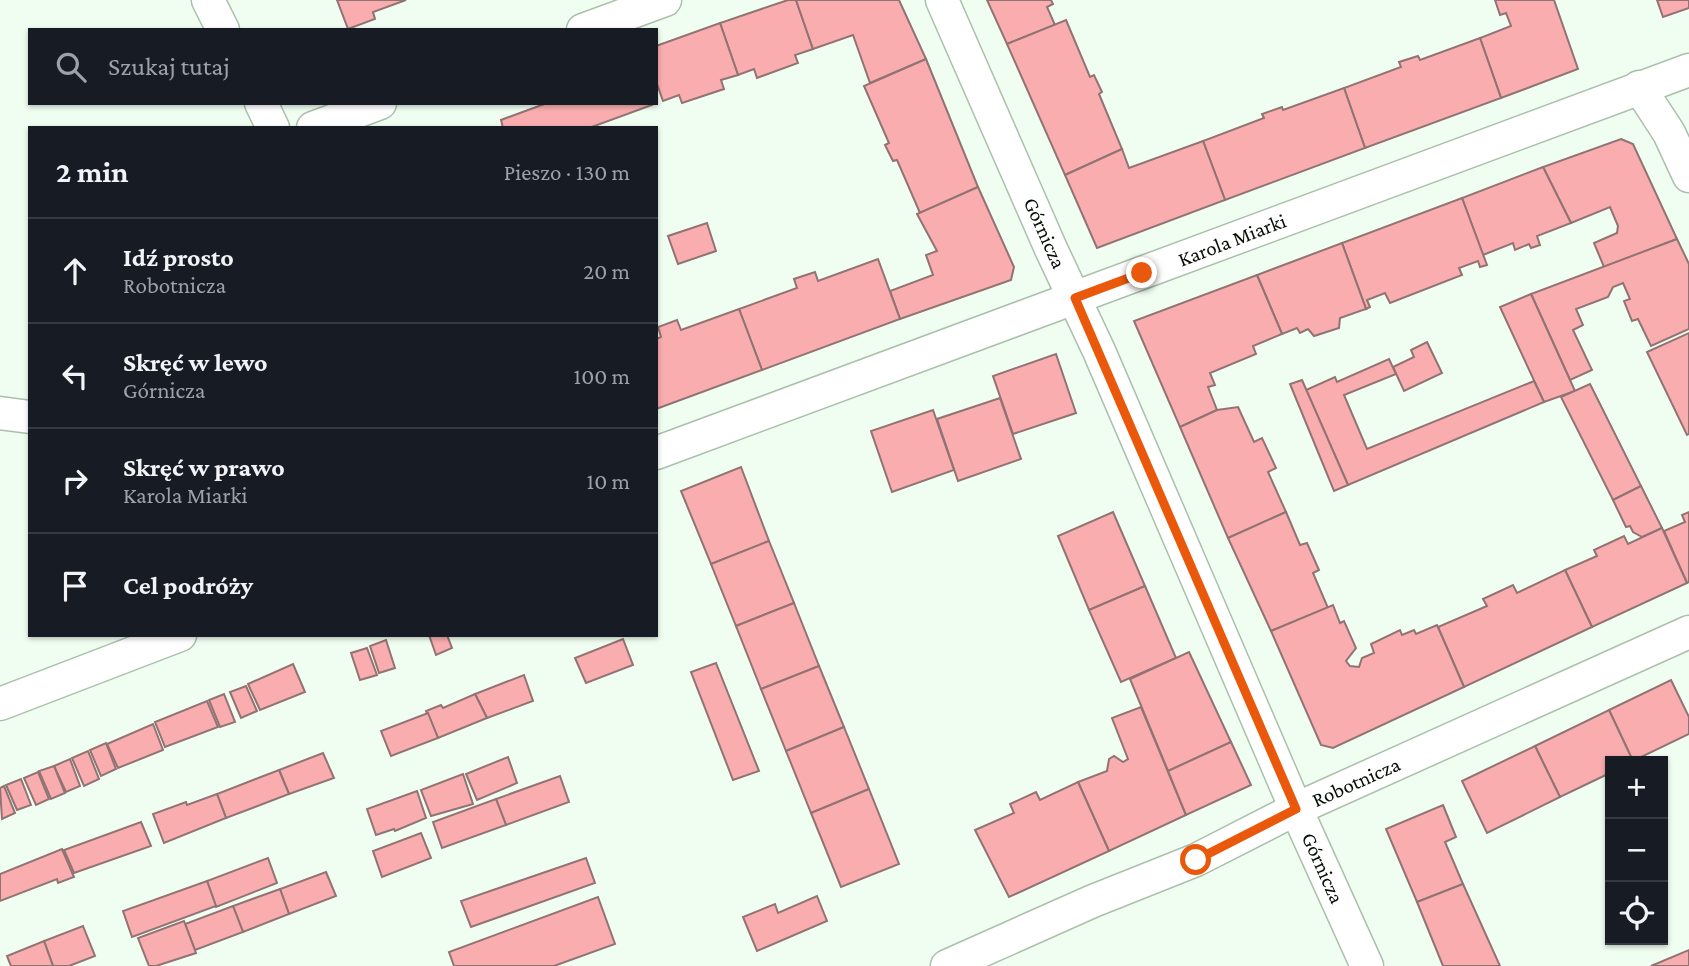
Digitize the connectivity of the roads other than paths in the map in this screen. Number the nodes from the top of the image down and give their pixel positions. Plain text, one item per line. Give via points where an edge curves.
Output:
1 (208, 0) edge
2 (665, 0) edge
3 (942, 0) edge
4 (222, 28) edge
5 (588, 28) edge
6 (1689, 70) edge
7 (1639, 87) junction
8 (262, 105) edge
9 (375, 105) edge
10 (272, 126) edge
11 (318, 126) edge
12 (1689, 177) edge
13 (1075, 298) junction
14 (0, 413) edge
15 (28, 417) edge
16 (658, 452) edge
17 (1689, 632) edge
18 (175, 637) edge
19 (0, 704) edge
20 (1296, 809) junction
21 (947, 966) edge
22 (1367, 966) edge

1 - 4 street
2 - 5 street
3 - 13 street, Górnicza
6 - 7 street, Karola Miarki
7 - 12 street via 1669,133
7 - 13 street, Karola Miarki
8 - 10 street
9 - 11 street
13 - 16 street, Karola Miarki
13 - 20 street, Górnicza
14 - 15 street
17 - 20 street, Robotnicza
18 - 19 street
20 - 21 street, Robotnicza via 1196,860
20 - 22 street, Górnicza

